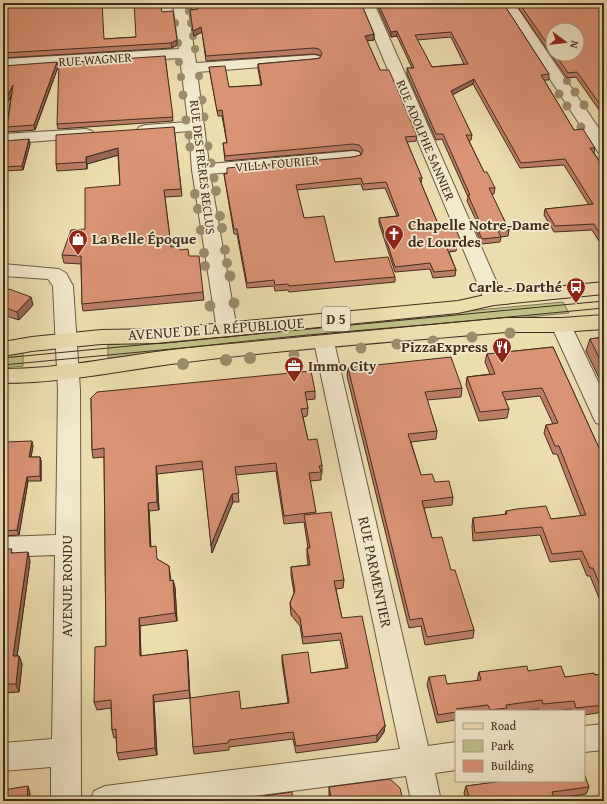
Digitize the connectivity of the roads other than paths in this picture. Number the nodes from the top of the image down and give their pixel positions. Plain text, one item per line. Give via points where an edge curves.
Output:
1 (180, 3) edge
2 (367, 3) edge
3 (507, 3) edge
4 (314, 59) edge
5 (188, 60) junction
6 (3, 64) edge
7 (197, 126) junction
8 (128, 131) edge
9 (105, 132) edge
10 (3, 139) edge
11 (604, 148) edge
12 (354, 156) edge
13 (201, 170) junction
14 (3, 270) edge
15 (604, 288) edge
16 (494, 299) junction
17 (604, 322) edge
18 (561, 325) junction
19 (227, 330) junction
20 (66, 340) junction
21 (324, 342) junction
22 (3, 349) edge
23 (68, 372) junction
24 (3, 376) edge
25 (604, 418) edge
26 (67, 544) junction
27 (3, 547) edge
28 (604, 737) edge
29 (585, 739) edge
30 (66, 752) junction
31 (455, 756) edge
32 (3, 757) edge
33 (417, 762) junction
34 (66, 801) edge
35 (105, 801) edge
36 (426, 801) edge

1 - 5 street, RUE DES FRÈRES RECLUS
2 - 16 street, RUE ADOLPHE SANNIER
3 - 11 street
4 - 5 street, RUE WAGNER
5 - 6 street, RUE WAGNER
5 - 7 street, RUE DES FRÈRES RECLUS
7 - 8 street
7 - 13 street, RUE DES FRÈRES RECLUS
9 - 10 street
12 - 13 street, VILLA FOURIER
13 - 19 street, RUE DES FRÈRES RECLUS
14 - 20 street, AVENUE RONDU via 52,273 59,277 63,286
15 - 16 main road, AVENUE DE LA RÉPUBLIQUE / D 5
16 - 19 main road, AVENUE DE LA RÉPUBLIQUE / D 5 via 458,307
17 - 18 main road, AVENUE DE LA RÉPUBLIQUE / D 5
18 - 21 main road, AVENUE DE LA RÉPUBLIQUE / D 5 via 506,325
18 - 25 street
19 - 20 main road, AVENUE DE LA RÉPUBLIQUE / D 5
20 - 22 main road, D 5
20 - 23 street, AVENUE RONDU
21 - 23 main road, AVENUE DE LA RÉPUBLIQUE / D 5 via 171,357
21 - 33 street, RUE PARMENTIER
23 - 24 main road, D 5
23 - 26 street, AVENUE RONDU
26 - 27 street
26 - 30 street, AVENUE RONDU
28 - 29 street
30 - 32 street
30 - 34 street, AVENUE RONDU
31 - 33 street
33 - 35 street
33 - 36 street, RUE PARMENTIER

